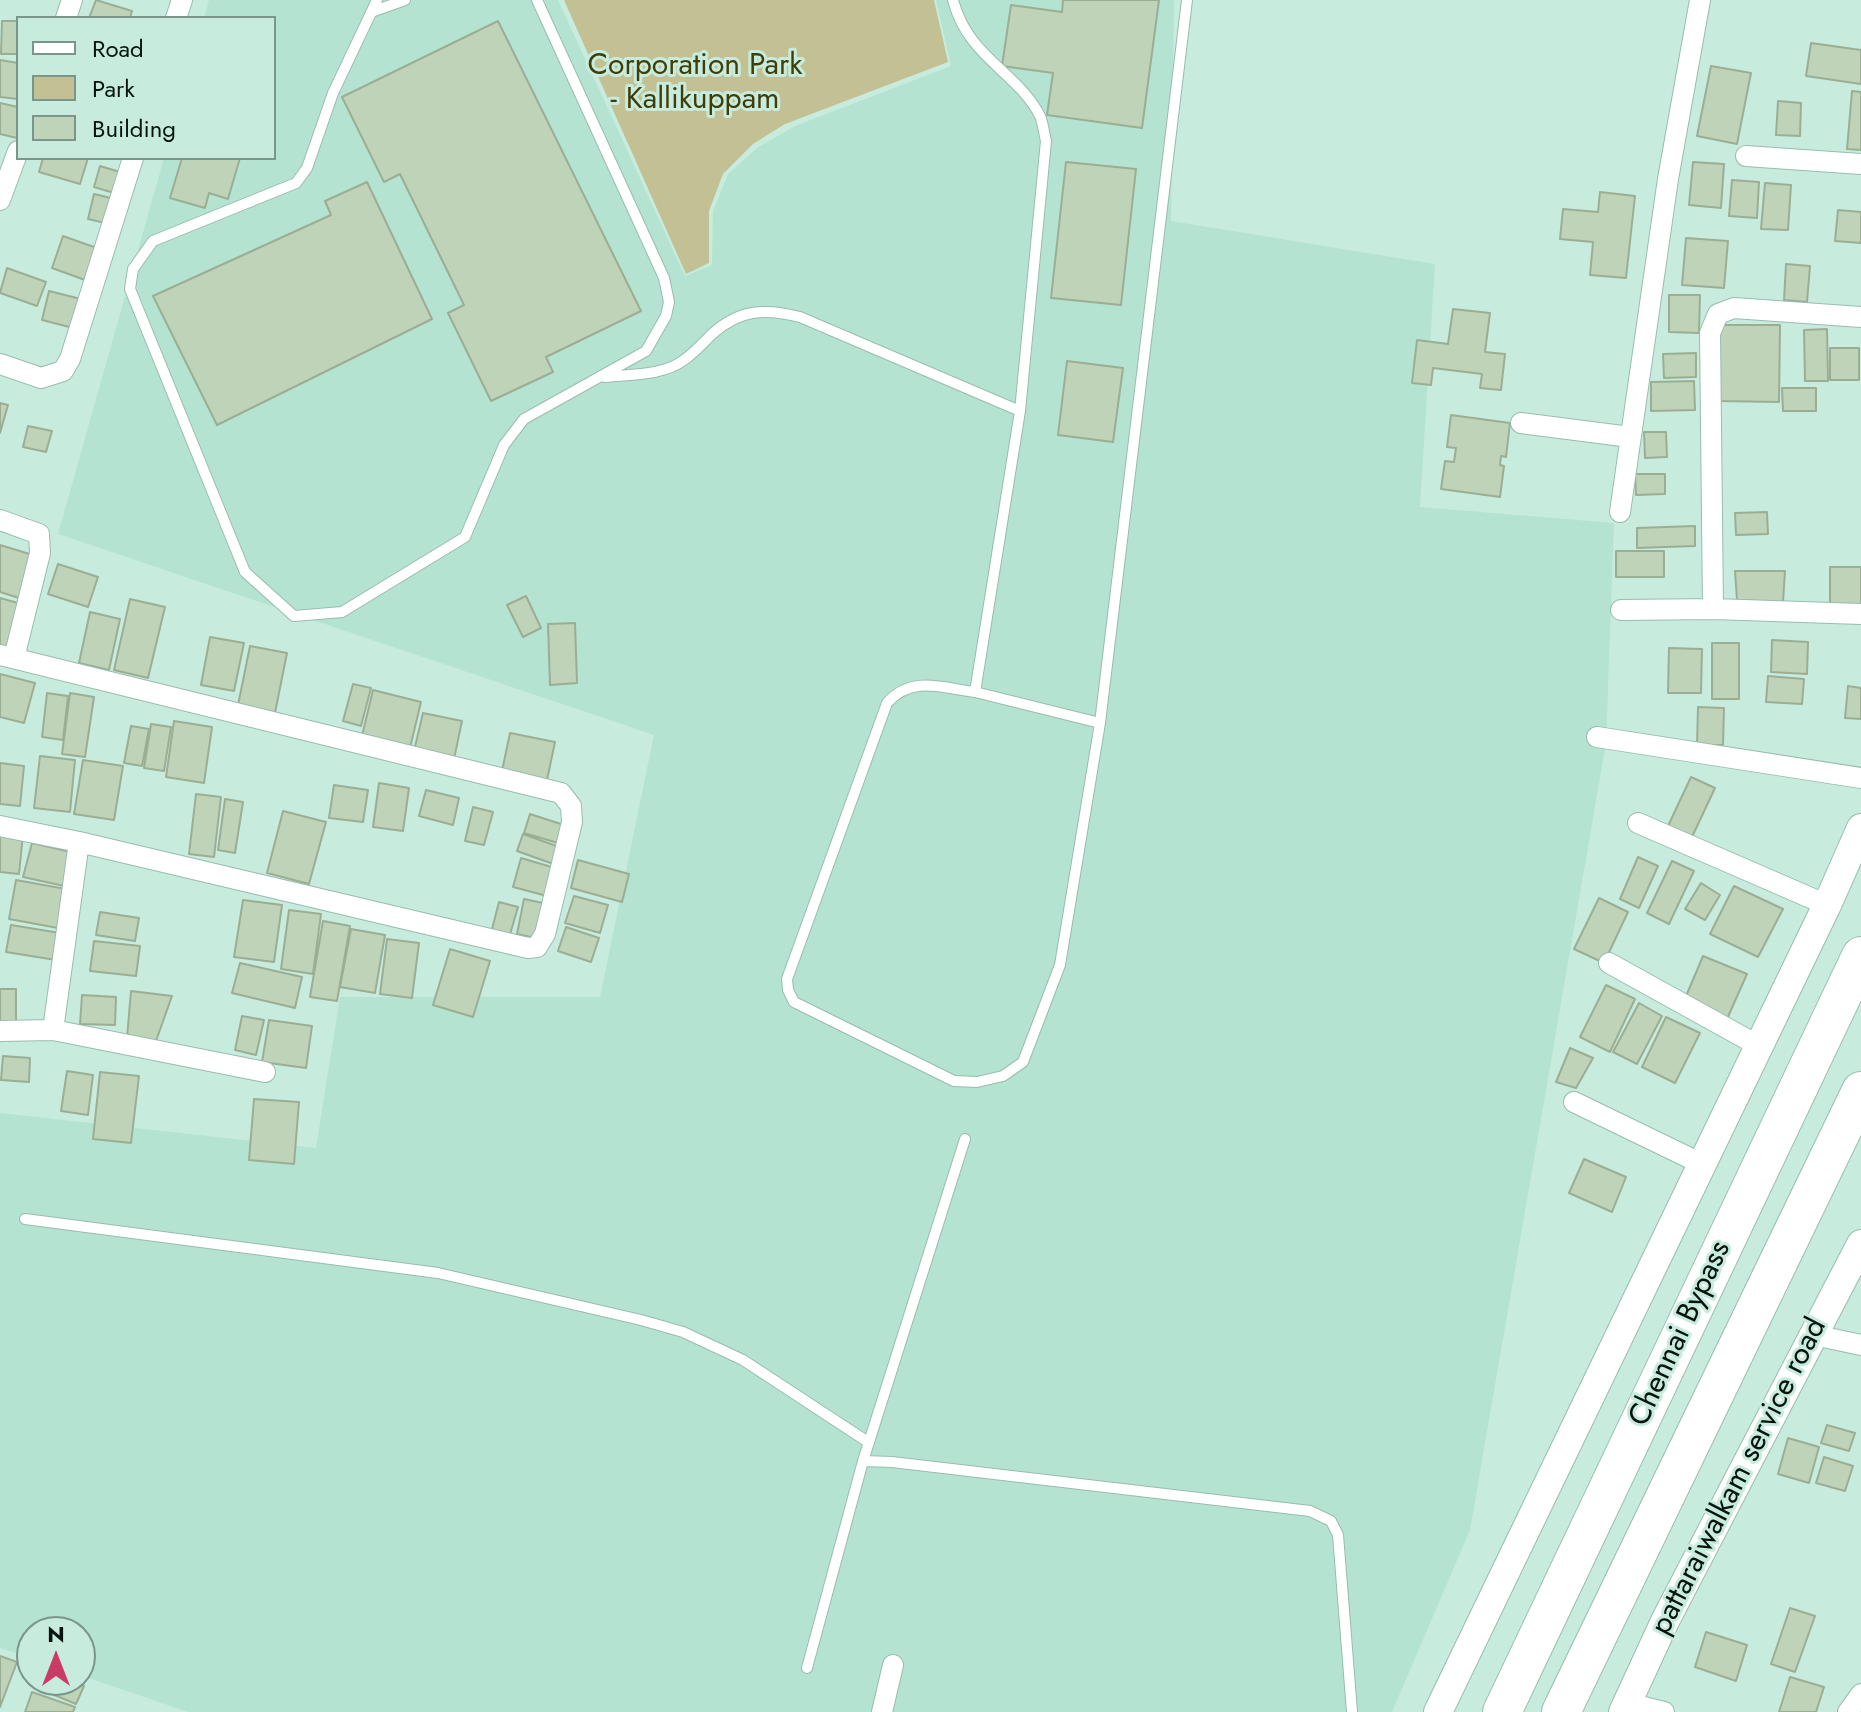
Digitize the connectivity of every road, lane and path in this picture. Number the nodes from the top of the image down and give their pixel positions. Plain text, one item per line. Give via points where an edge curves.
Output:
1 (405, 0) edge
2 (537, 0) edge
3 (953, 0) edge
4 (1187, 0) edge
5 (1700, 0) edge
6 (376, 5) edge
7 (16, 156) edge
8 (1746, 156) dead end
9 (132, 160) edge
10 (1861, 164) edge
11 (0, 200) edge
12 (1861, 317) edge
13 (0, 364) edge
14 (599, 377) junction
15 (1020, 411) junction
16 (1521, 423) dead end
17 (1630, 437) junction
18 (1620, 512) dead end
19 (0, 520) edge
20 (1713, 609) junction
21 (1621, 610) dead end
22 (1861, 614) edge
23 (7, 656) edge
24 (975, 692) junction
25 (1100, 723) junction
26 (1597, 737) dead end
27 (1861, 778) edge
28 (1638, 823) dead end
29 (0, 826) edge
30 (1861, 828) edge
31 (79, 842) junction
32 (1827, 905) junction
33 (1861, 956) edge
34 (1609, 963) dead end
35 (53, 1030) junction
36 (0, 1031) edge
37 (1759, 1046) junction
38 (265, 1072) dead end
39 (1861, 1091) edge
40 (1574, 1102) dead end
41 (965, 1139) dead end
42 (1702, 1164) junction
43 (25, 1219) dead end
44 (1861, 1244) edge
45 (1814, 1335) junction
46 (1861, 1345) edge
47 (868, 1442) junction
48 (863, 1461) junction
49 (893, 1665) dead end
50 (807, 1668) dead end
51 (1861, 1694) edge
52 (1625, 1708) edge
53 (882, 1712) edge
54 (1352, 1712) edge
55 (1438, 1712) edge
56 (1502, 1712) edge
57 (1561, 1712) edge
58 (1664, 1712) edge
59 (1848, 1712) edge

1 - 6 lane
2 - 14 lane via 664,278 669,302 646,351
3 - 15 lane via 968,38 1026,97 1040,117 1046,141
4 - 25 lane
5 - 17 street
6 - 14 lane via 296,183 153,241 133,269 130,289 245,572 294,616 342,612 465,537 504,445 524,419
7 - 11 street
8 - 10 street
9 - 13 street via 63,371 41,378
12 - 20 street via 1734,308 1718,314 1710,333
14 - 15 lane via 659,372 684,361 733,320 773,310
15 - 24 lane
16 - 17 street
17 - 18 street
19 - 23 street via 39,534 40,553
20 - 21 street
20 - 22 street
23 - 31 street via 561,793 571,806 572,822 545,934 537,947 528,948
24 - 25 lane
24 - 25 lane via 911,686 887,703 787,979 794,1002 954,1081 1003,1076 1023,1062 1060,965
26 - 27 street
28 - 32 street
29 - 31 street
30 - 32 street
31 - 35 street
32 - 37 street
33 - 56 highway, Chennai Bypass
34 - 37 street
35 - 36 street
35 - 38 street
37 - 42 street
39 - 57 highway, Chennai Bypass
40 - 42 street
41 - 47 lane
42 - 55 street
43 - 47 lane via 438,1273 641,1320 683,1332 743,1360
44 - 45 street, pattaraiwalkam service road
45 - 46 street
45 - 52 street, pattaraiwalkam service road
47 - 48 lane
48 - 50 lane
48 - 54 lane via 1310,1511 1331,1521 1338,1535
49 - 53 street
51 - 59 street
52 - 58 street

